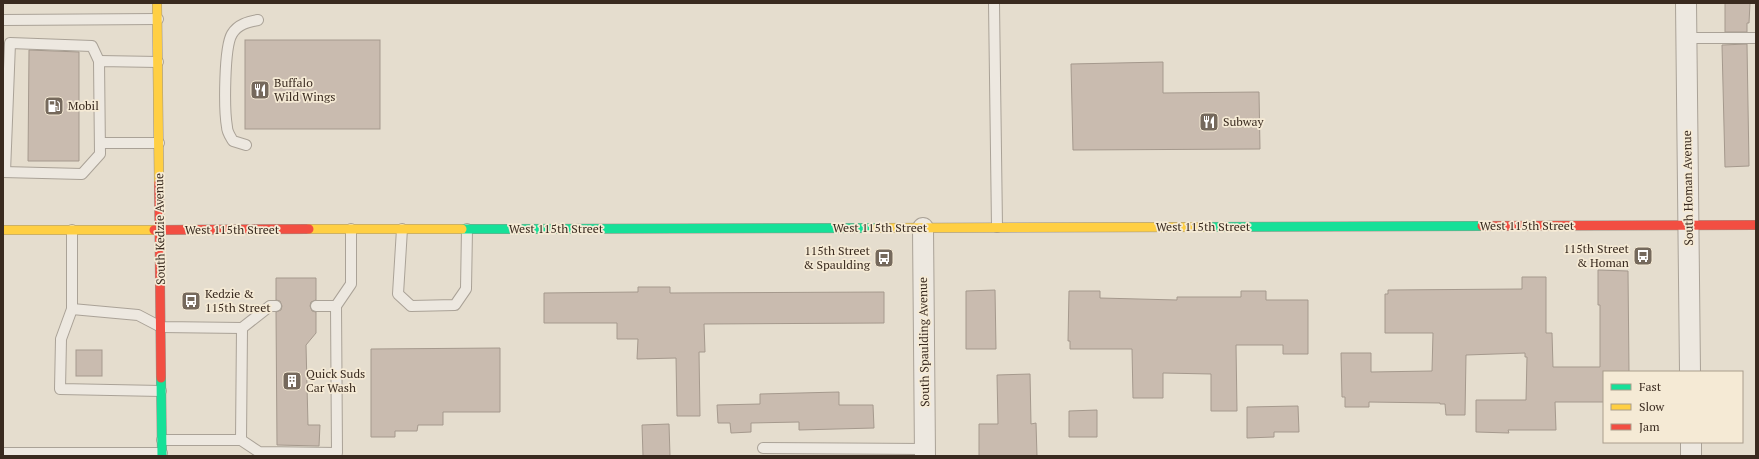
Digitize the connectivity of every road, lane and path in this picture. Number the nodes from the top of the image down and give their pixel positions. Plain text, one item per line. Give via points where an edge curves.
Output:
1 (157, 3) edge
2 (994, 3) edge
3 (1686, 3) edge
4 (158, 19) junction
5 (3, 20) edge
6 (258, 20) dead end
7 (1686, 38) junction
8 (1756, 38) edge
9 (99, 61) junction
10 (158, 62) junction
11 (100, 143) junction
12 (159, 143) junction
13 (246, 145) dead end
14 (4, 172) edge
15 (1688, 225) junction
16 (1756, 225) edge
17 (997, 227) junction
18 (923, 228) junction
19 (351, 229) junction
20 (402, 229) junction
21 (467, 229) junction
22 (3, 230) edge
23 (72, 230) junction
24 (160, 230) junction
25 (273, 306) dead end
26 (316, 306) dead end
27 (336, 306) junction
28 (72, 309) junction
29 (161, 327) junction
30 (242, 328) junction
31 (1690, 371) edge
32 (162, 391) junction
33 (162, 440) junction
34 (241, 440) junction
35 (1691, 443) edge
36 (763, 448) dead end
37 (925, 452) edge
38 (3, 453) edge
39 (162, 454) edge
40 (1691, 456) edge

1 - 4 street, South Kedzie Avenue
2 - 17 lane
3 - 7 street, South Homan Avenue
4 - 5 lane
4 - 10 street, South Kedzie Avenue
6 - 13 lane via 238,26 232,34 226,56 227,127 233,141
7 - 8 lane
7 - 15 street, South Homan Avenue
9 - 10 lane
9 - 11 lane
9 - 14 lane via 92,46 10,44
10 - 12 street, South Kedzie Avenue
11 - 12 lane
11 - 14 lane via 100,154 82,174
12 - 24 street, South Kedzie Avenue
15 - 16 street, West 115th Street
15 - 17 street, West 115th Street
15 - 31 street, South Homan Avenue
17 - 18 street, West 115th Street
18 - 21 street, West 115th Street
18 - 37 street, South Spaulding Avenue
19 - 20 street, West 115th Street
19 - 24 street, West 115th Street
19 - 27 lane via 351,284
20 - 21 street, West 115th Street
20 - 21 lane via 398,294 411,306 455,305 466,289
22 - 23 street, West 115th Street
23 - 24 street, West 115th Street
23 - 28 lane
24 - 29 street, South Kedzie Avenue
25 - 30 lane
26 - 27 lane
27 - 34 lane via 337,453 259,452
28 - 29 lane via 138,315
28 - 32 lane via 61,339 60,389
29 - 30 lane
29 - 32 street, South Kedzie Avenue
30 - 34 lane
32 - 33 street, South Kedzie Avenue
33 - 34 lane
33 - 39 street, South Kedzie Avenue
35 - 40 street
36 - 37 lane
38 - 39 lane

